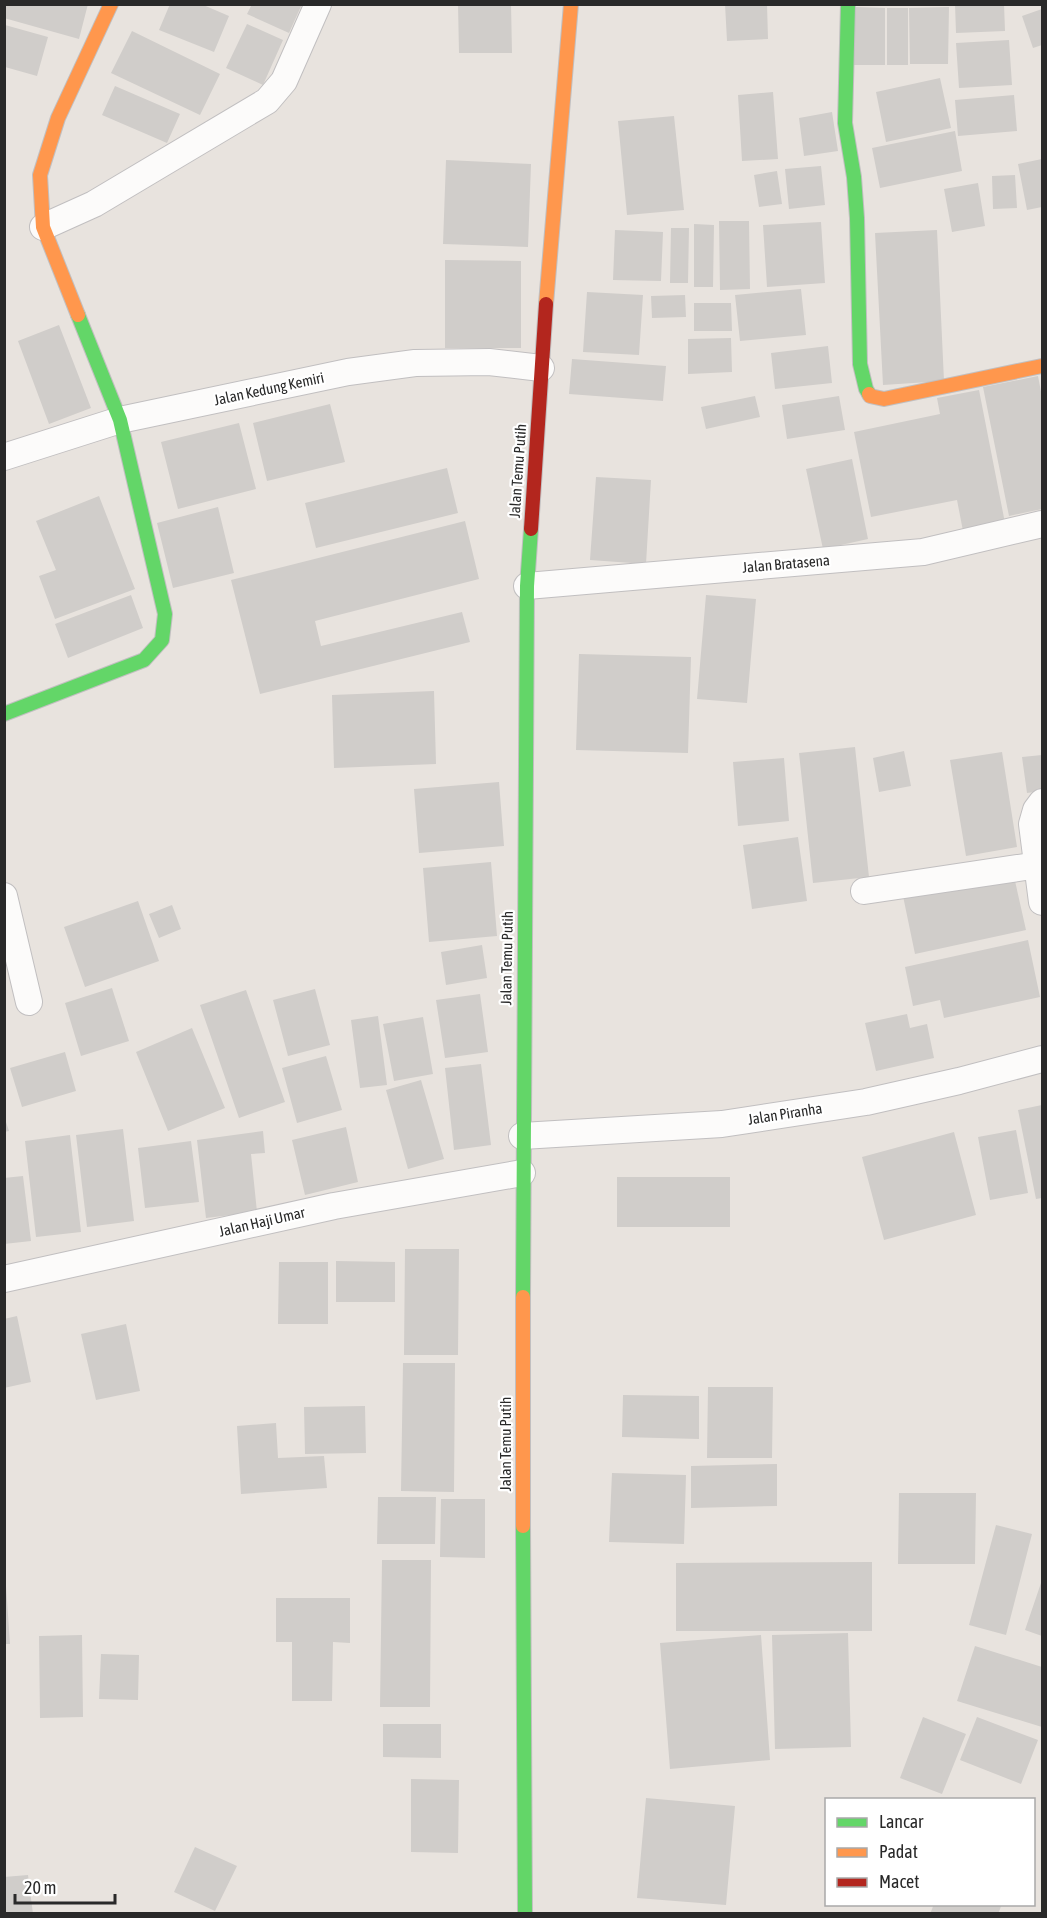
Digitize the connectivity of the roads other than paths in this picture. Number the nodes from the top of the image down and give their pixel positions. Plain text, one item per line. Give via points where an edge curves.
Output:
1 (111, 4) edge
2 (318, 4) edge
3 (571, 4) edge
4 (849, 4) edge
5 (43, 227) junction
6 (1042, 366) edge
7 (541, 368) junction
8 (120, 420) junction
9 (4, 457) edge
10 (1042, 524) edge
11 (527, 586) junction
12 (4, 714) edge
13 (1042, 802) edge
14 (1038, 866) junction
15 (864, 891) dead end
16 (4, 896) edge
17 (1042, 902) edge
18 (29, 1002) dead end
19 (1042, 1059) edge
20 (522, 1136) junction
21 (522, 1173) junction
22 (4, 1279) edge
23 (525, 1914) edge

1 - 5 street via 58,118 40,175
2 - 5 street via 284,81 267,101 94,204
3 - 7 street, Jalan Temu Putih
4 - 6 street via 845,123 854,177 860,364 866,389 870,396 884,399
5 - 8 street
7 - 8 street, Jalan Kedung Kemiri via 415,363 348,372
7 - 11 street, Jalan Temu Putih
8 - 9 street, Jalan Kedung Kemiri
8 - 12 street via 165,614 162,640 144,660
10 - 11 street, Jalan Bratasena via 923,552
11 - 20 street, Jalan Temu Putih
13 - 14 street via 1032,824
14 - 15 street
14 - 17 street
16 - 18 street
19 - 20 street, Jalan Piranha via 866,1102 722,1124
20 - 21 street, Jalan Temu Putih
21 - 22 street, Jalan Haji Umar via 334,1206
21 - 23 street, Jalan Temu Putih

